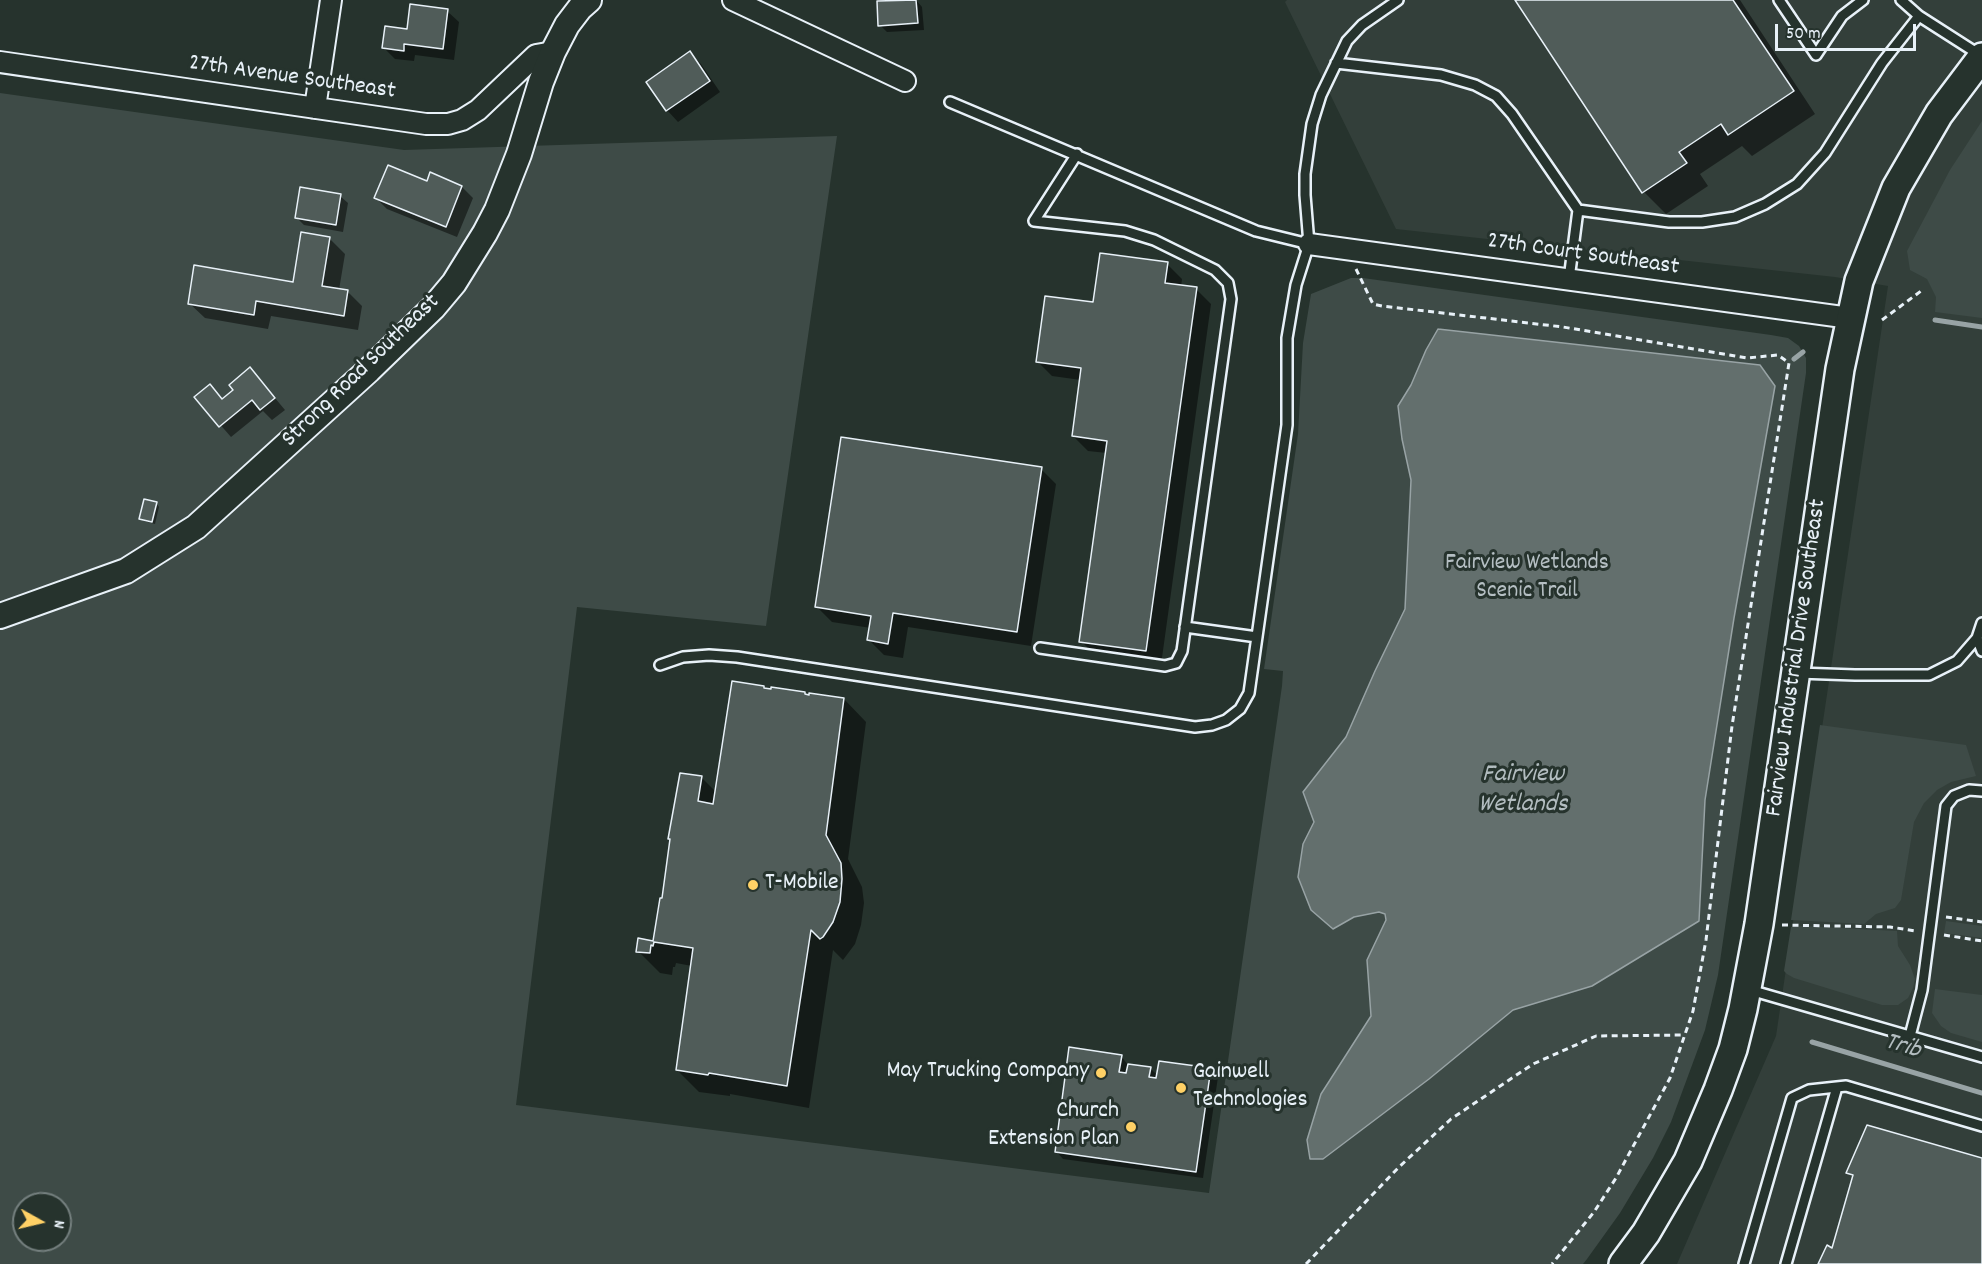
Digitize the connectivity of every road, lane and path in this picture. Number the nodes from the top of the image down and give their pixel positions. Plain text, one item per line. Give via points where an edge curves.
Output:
1 (332, 0) edge
2 (588, 0) edge
3 (733, 0) edge
4 (1398, 0) edge
5 (1779, 0) edge
6 (1863, 0) edge
7 (1901, 0) edge
8 (1919, 16) junction
9 (553, 52) junction
10 (1982, 57) edge
11 (0, 62) edge
12 (1336, 63) junction
13 (905, 81) dead end
14 (950, 102) dead end
15 (315, 108) junction
16 (1077, 154) junction
17 (1578, 210) junction
18 (1309, 244) junction
19 (1346, 249) junction
20 (1569, 279) junction
21 (1921, 291) dead end
22 (1850, 318) junction
23 (1882, 320) dead end
24 (0, 616) edge
25 (1982, 623) edge
26 (1185, 627) junction
27 (1257, 638) junction
28 (1977, 638) junction
29 (1040, 648) dead end
30 (1982, 651) edge
31 (660, 664) dead end
32 (1796, 673) junction
33 (1982, 791) edge
34 (1946, 917) dead end
35 (1982, 922) edge
36 (1759, 924) junction
37 (1930, 933) junction
38 (1982, 941) edge
39 (1748, 989) junction
40 (1685, 1035) junction
41 (1910, 1036) junction
42 (1982, 1057) edge
43 (1837, 1087) junction
44 (1982, 1126) edge
45 (1306, 1264) edge
46 (1552, 1264) edge
47 (1623, 1264) edge
48 (1744, 1264) edge
49 (1786, 1264) edge

1 - 15 street
2 - 9 street, Strong Road Southeast
3 - 13 street
4 - 12 lane via 1362,25 1347,41
5 - 6 lane via 1816,55 1842,16
7 - 8 lane
8 - 10 lane
8 - 17 lane via 1882,63 1825,153 1797,184 1766,204 1735,217 1702,222 1670,222
9 - 15 street, 27th Avenue Southeast via 536,55 478,110 448,124
9 - 24 street, Strong Road Southeast via 497,210 454,283 419,321 258,471 175,542 126,571
10 - 22 main road, Fairview Industrial Drive Southeast via 1939,114 1896,188 1863,272
11 - 15 street, 27th Avenue Southeast
12 - 17 lane via 1441,75 1496,96
12 - 18 lane via 1312,124 1305,174
14 - 16 lane
16 - 18 lane via 1256,231
16 - 26 lane via 1034,221 1125,231 1154,240 1215,270 1228,284 1230,310
17 - 20 lane
18 - 19 street, 27th Court Southeast
18 - 27 lane via 1296,285 1287,338 1287,425
19 - 20 street, 27th Court Southeast
19 - 40 path via 1373,304 1563,327 1747,358 1778,355 1790,363 1732,726 1706,940
20 - 22 street, 27th Court Southeast
21 - 23 path
22 - 32 main road, Fairview Industrial Drive Southeast
25 - 28 lane
26 - 27 lane
26 - 29 lane via 1176,663 1165,666
27 - 31 lane via 1249,693 1240,709 1226,720 1195,727 737,657 683,657
28 - 30 lane
28 - 32 lane via 1957,661 1929,675
32 - 36 main road, Fairview Industrial Drive Southeast
33 - 37 lane via 1969,790 1954,796 1946,806
34 - 35 path
36 - 37 path via 1890,927
36 - 39 main road, Fairview Industrial Drive Southeast
37 - 38 path
37 - 41 lane via 1922,990
39 - 41 lane
39 - 47 main road, Fairview Industrial Drive Southeast via 1733,1049 1693,1151 1652,1224
40 - 45 path via 1596,1036 1533,1064 1450,1119
40 - 46 path via 1670,1078 1616,1178
41 - 42 lane
43 - 44 lane via 1846,1086
43 - 48 lane via 1809,1090 1792,1098
43 - 49 lane

